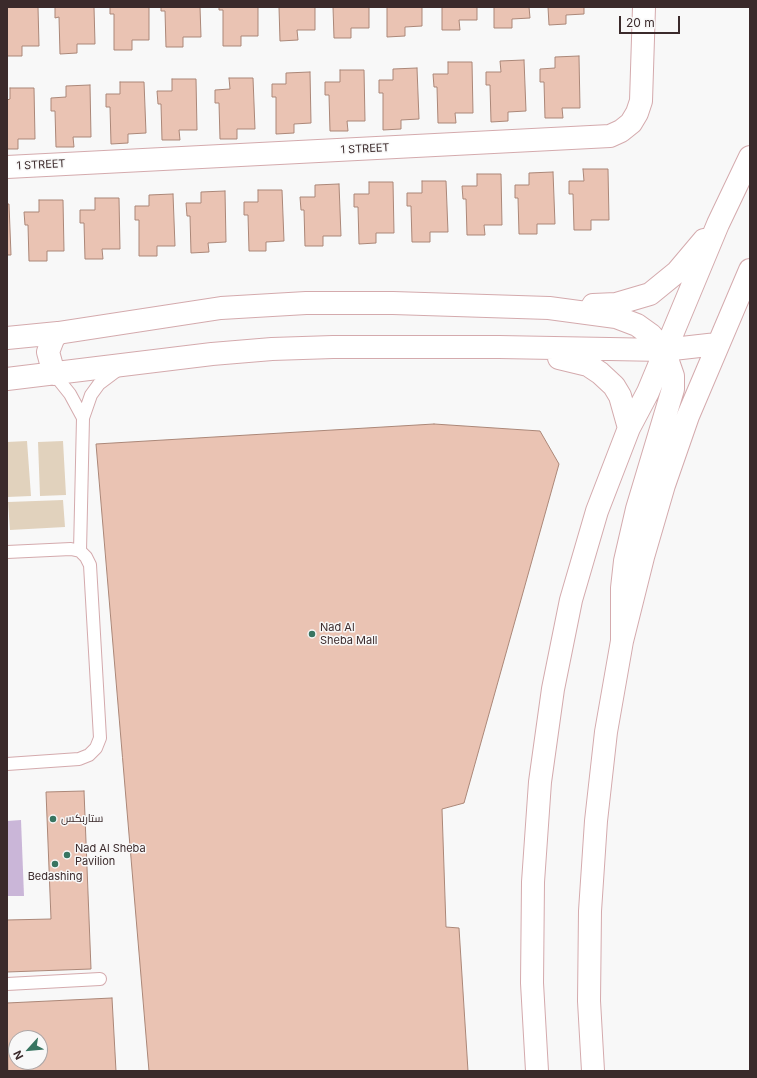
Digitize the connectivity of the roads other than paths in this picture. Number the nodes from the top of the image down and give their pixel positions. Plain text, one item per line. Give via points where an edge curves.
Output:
1 (644, 7) edge
2 (750, 157) edge
3 (7, 167) edge
4 (718, 224) junction
5 (750, 270) edge
6 (550, 308) junction
7 (188, 313) junction
8 (58, 333) junction
9 (37, 336) junction
10 (7, 338) edge
11 (717, 344) junction
12 (499, 348) junction
13 (664, 350) junction
14 (133, 364) junction
15 (54, 374) junction
16 (7, 379) edge
17 (83, 418) junction
18 (629, 428) junction
19 (7, 552) edge
20 (80, 552) junction
21 (622, 641) junction
22 (7, 764) edge
23 (100, 979) dead end
24 (7, 984) edge
25 (537, 1071) edge
26 (593, 1071) edge

1 - 3 street, 1 STREET via 641,101 637,113 626,127 610,136
2 - 4 street
4 - 6 street via 677,272 650,294 616,304
4 - 13 street
5 - 11 street
6 - 7 street via 306,303 221,308
6 - 13 street via 616,316 637,325 651,335
7 - 8 street
7 - 9 street via 157,309 59,321 46,325
8 - 9 street
8 - 15 street via 48,352
9 - 10 street
11 - 13 street
11 - 21 street via 664,485
12 - 13 street
12 - 14 street via 272,349
12 - 18 street via 588,365 614,386 620,396
13 - 18 street via 648,392
13 - 21 street via 670,363 673,389 637,509 625,561
14 - 15 street
14 - 17 lane via 108,375 99,384 91,395
15 - 16 street
15 - 17 lane via 70,394
17 - 20 lane
18 - 25 street via 597,511 571,600 553,689 541,774 533,882 532,984
19 - 20 lane via 71,549
20 - 22 lane via 90,565 100,738 96,748 89,755 79,759
21 - 26 street via 604,747 596,821 590,911 589,1001
23 - 24 lane

